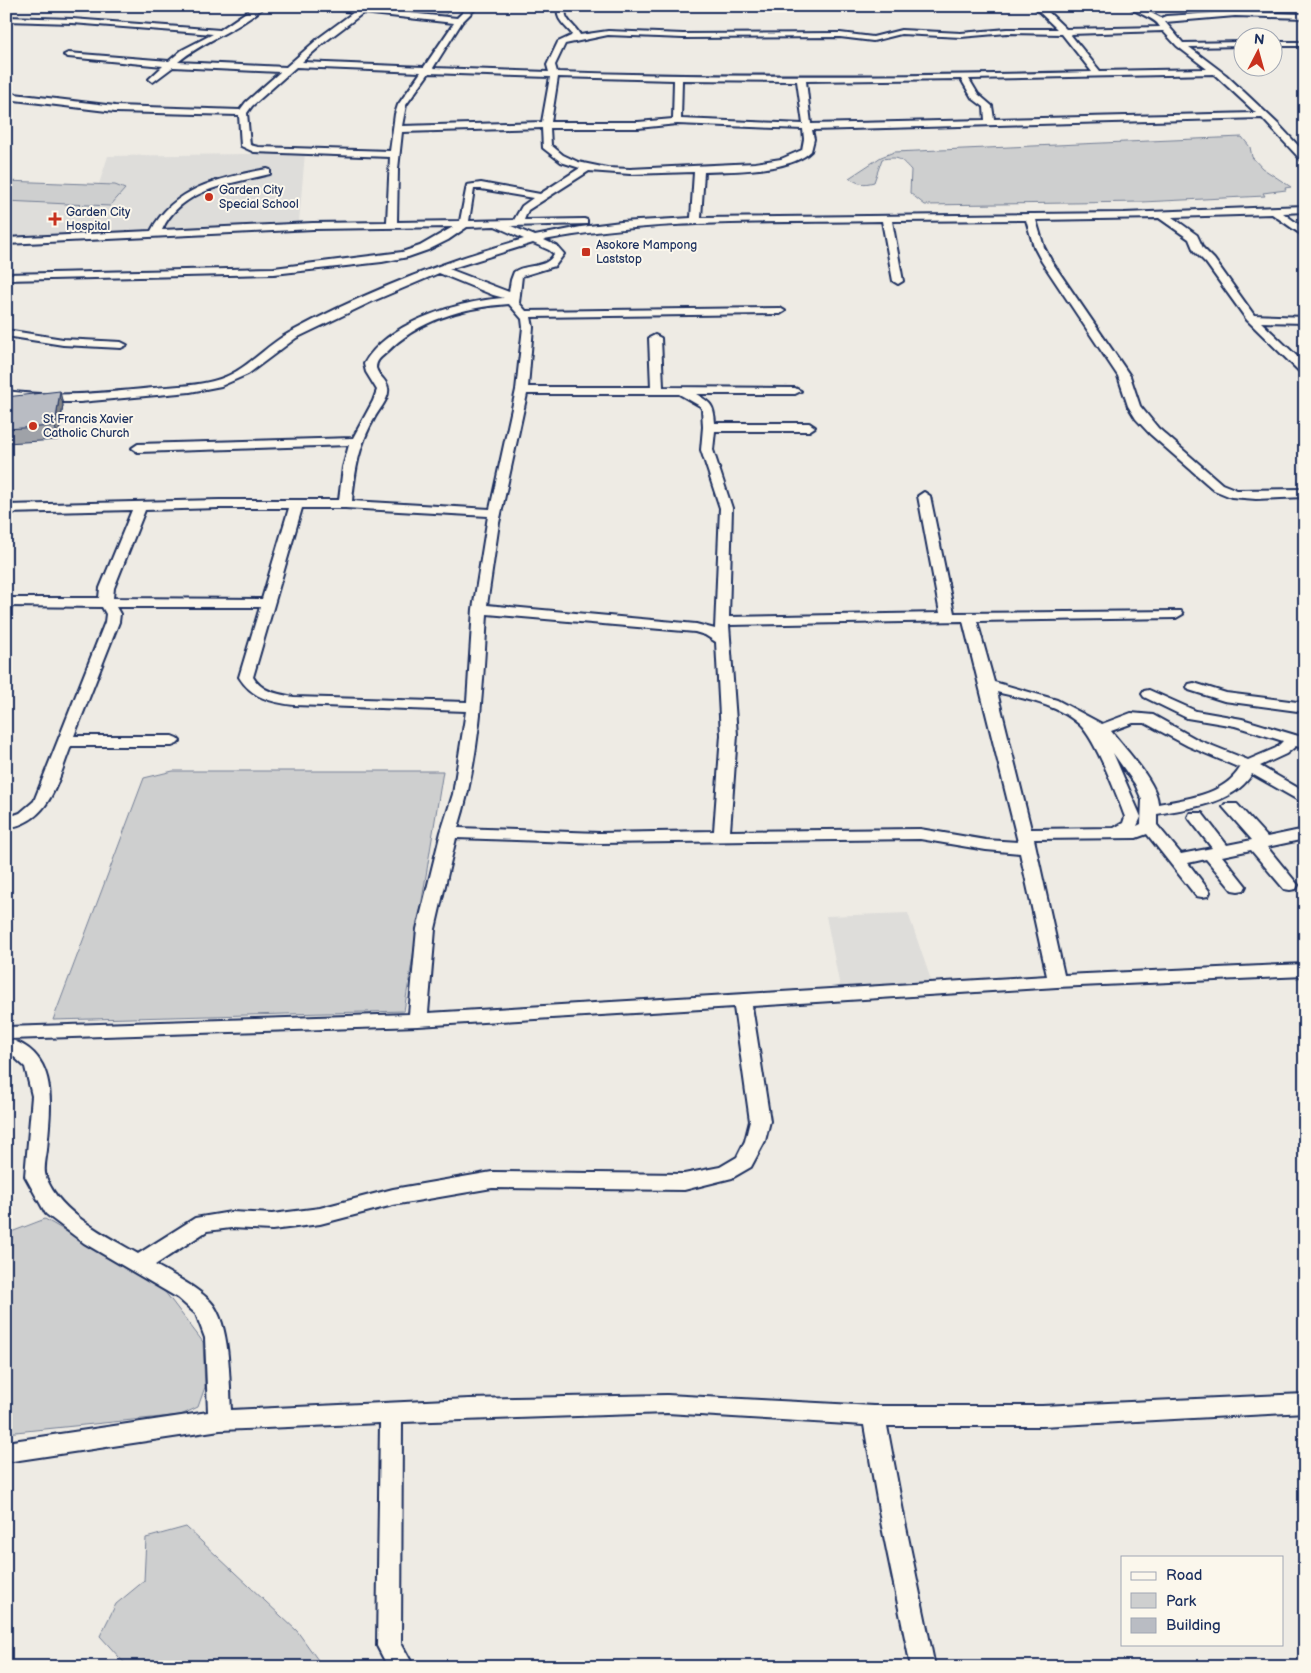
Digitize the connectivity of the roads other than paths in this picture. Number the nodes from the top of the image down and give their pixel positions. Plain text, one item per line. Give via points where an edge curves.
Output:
1 (261, 6) edge
2 (317, 6) edge
3 (474, 6) edge
4 (563, 6) edge
5 (1037, 6) edge
6 (1133, 6) edge
7 (1236, 10) edge
8 (360, 11) junction
9 (1305, 16) edge
10 (6, 19) edge
11 (459, 21) junction
12 (1161, 21) junction
13 (1166, 29) junction
14 (222, 32) junction
15 (1064, 32) junction
16 (574, 38) junction
17 (1234, 44) edge
18 (1284, 44) edge
19 (1305, 44) edge
20 (1182, 45) junction
21 (68, 55) dead end
22 (173, 64) junction
23 (294, 64) junction
24 (287, 70) junction
25 (427, 71) junction
26 (1215, 71) junction
27 (553, 73) junction
28 (1098, 74) junction
29 (678, 76) junction
30 (964, 77) junction
31 (801, 78) junction
32 (153, 79) dead end
33 (6, 96) edge
34 (25, 99) junction
35 (12, 106) dead end
36 (243, 114) junction
37 (1262, 115) junction
38 (678, 121) junction
39 (990, 122) junction
40 (546, 125) junction
41 (807, 127) junction
42 (398, 128) junction
43 (396, 154) junction
44 (1305, 159) edge
45 (587, 168) junction
46 (699, 170) junction
47 (267, 172) dead end
48 (542, 197) junction
49 (1305, 208) edge
50 (1273, 210) junction
51 (1159, 213) junction
52 (1030, 216) junction
53 (886, 218) junction
54 (696, 220) junction
55 (665, 221) junction
56 (518, 223) junction
57 (392, 224) junction
58 (464, 224) junction
59 (496, 224) junction
60 (155, 234) junction
61 (1305, 234) edge
62 (534, 239) junction
63 (6, 241) edge
64 (440, 270) junction
65 (6, 277) edge
66 (898, 282) dead end
67 (515, 298) junction
68 (780, 311) dead end
69 (524, 314) junction
70 (1250, 318) junction
71 (1305, 320) edge
72 (6, 333) edge
73 (656, 338) dead end
74 (121, 345) dead end
75 (1305, 372) edge
76 (522, 390) junction
77 (682, 391) junction
78 (795, 391) dead end
79 (657, 392) junction
80 (6, 394) edge
81 (63, 401) junction
82 (13, 406) edge
83 (709, 427) junction
84 (808, 427) dead end
85 (358, 440) junction
86 (138, 448) dead end
87 (1305, 493) edge
88 (924, 496) dead end
89 (297, 504) junction
90 (345, 504) junction
91 (140, 506) junction
92 (6, 509) edge
93 (496, 513) junction
94 (106, 601) junction
95 (6, 602) edge
96 (268, 603) junction
97 (480, 609) junction
98 (1176, 614) dead end
99 (948, 618) junction
100 (969, 618) junction
101 (722, 621) junction
102 (723, 640) junction
103 (988, 685) junction
104 (1194, 687) dead end
105 (1149, 694) dead end
106 (1170, 706) junction
107 (474, 707) junction
108 (1305, 708) edge
109 (1148, 718) junction
110 (1086, 722) junction
111 (1102, 729) junction
112 (66, 741) junction
113 (172, 741) dead end
114 (1300, 741) edge
115 (1112, 754) junction
116 (1249, 766) junction
117 (1305, 799) edge
118 (1231, 807) dead end
119 (1196, 817) dead end
120 (1150, 819) junction
121 (6, 823) edge
122 (449, 832) junction
123 (1119, 832) junction
124 (1305, 834) edge
125 (722, 837) junction
126 (1026, 841) junction
127 (1260, 844) junction
128 (1218, 853) junction
129 (1177, 860) junction
130 (1290, 885) dead end
131 (1238, 886) dead end
132 (1202, 892) dead end
133 (1305, 970) edge
134 (1057, 981) junction
135 (742, 1000) junction
136 (418, 1020) junction
137 (6, 1033) edge
138 (6, 1044) edge
139 (139, 1264) junction
140 (1305, 1403) edge
141 (391, 1412) junction
142 (874, 1416) junction
143 (220, 1420) junction
144 (6, 1452) edge
145 (402, 1667) edge
146 (923, 1667) edge

1 - 14 street
2 - 8 street
3 - 11 street
4 - 16 street via 561,18 574,30
5 - 15 street
6 - 12 street
7 - 9 street
7 - 12 street
8 - 11 street
8 - 23 street
10 - 14 street
11 - 25 street
12 - 13 street
13 - 15 street
13 - 20 street
14 - 22 street via 185,52
15 - 16 street via 1007,31 956,35 901,32 873,39 825,35 621,33
15 - 28 street
16 - 27 street via 562,42 551,65
17 - 20 street
18 - 19 street
20 - 26 street
21 - 22 street
22 - 24 street
22 - 32 street
23 - 24 street
23 - 25 street
24 - 36 street via 258,94
25 - 27 street
25 - 42 street via 402,105
26 - 28 street
26 - 37 street
27 - 29 street
27 - 40 street via 555,80
28 - 30 street
29 - 31 street
29 - 38 street
30 - 31 street
30 - 39 street via 975,96 988,106
31 - 41 street
33 - 34 street
34 - 35 street
34 - 36 street via 115,109
36 - 43 street via 246,146 249,148
37 - 39 street
37 - 44 street
38 - 40 street via 638,125
38 - 41 street
39 - 41 street
40 - 42 street
40 - 45 street via 546,146 556,156
41 - 46 street via 806,151 797,157 781,162
42 - 43 street
43 - 57 street
45 - 46 street
45 - 48 street
46 - 54 street
47 - 60 street via 228,180 192,194 166,214
48 - 56 street via 525,208
48 - 58 street via 481,186 470,187
49 - 50 street
50 - 51 street
50 - 61 street
51 - 52 street
51 - 70 street via 1193,236 1198,248
52 - 53 street
52 - 87 street via 1047,262 1124,376 1134,406 1154,431 1218,487 1242,494
53 - 54 street
53 - 66 street
54 - 55 street
55 - 56 street
55 - 62 street
56 - 59 street
57 - 58 street
57 - 60 street
58 - 59 street
58 - 65 street via 424,248 382,259 265,271
59 - 62 street
60 - 63 street
62 - 64 street
62 - 67 street via 553,248 559,254 558,259 553,264 518,274
64 - 67 street
64 - 81 street via 289,338 247,369 222,382 172,391
67 - 69 street via 518,309
67 - 85 street via 468,305 416,326 394,339 371,361 372,374 381,384 383,394
68 - 69 street
69 - 76 street via 528,326
70 - 71 street
70 - 75 street
72 - 74 street via 60,342
73 - 79 street
76 - 79 street
76 - 93 street
77 - 78 street
77 - 79 street
77 - 83 street via 708,409
80 - 81 street
81 - 82 street
83 - 84 street
83 - 101 street via 707,450 726,508
85 - 86 street
85 - 90 street via 352,455
88 - 99 street
89 - 90 street
89 - 91 street
89 - 96 street
90 - 93 street
91 - 92 street
91 - 94 street via 107,588
93 - 97 street
94 - 95 street
94 - 96 street
94 - 112 street via 113,614 112,622
96 - 107 street via 246,677 251,687 261,693 294,701
97 - 102 street via 696,628
97 - 107 street
98 - 100 street
99 - 100 street
99 - 101 street
100 - 103 street
101 - 102 street
102 - 125 street via 729,735
103 - 110 street via 1058,706
103 - 126 street
104 - 108 street via 1232,699
105 - 106 street
106 - 109 street
106 - 114 street via 1203,718 1237,722
107 - 122 street via 461,794
109 - 111 street via 1131,718
109 - 116 street via 1193,743
110 - 111 street
110 - 115 street
111 - 115 street
112 - 113 street
112 - 121 street via 42,802 30,814
114 - 116 street
115 - 120 street via 1132,768 1148,792
115 - 123 street via 1132,817 1131,824
116 - 117 street
116 - 120 street via 1240,781 1225,791
118 - 127 street
119 - 128 street
120 - 123 street via 1136,833
120 - 129 street
122 - 125 street via 599,838
122 - 136 street via 426,929
123 - 126 street
124 - 127 street
125 - 126 street via 920,834 986,845
126 - 134 street
127 - 128 street
127 - 130 street
128 - 129 street
128 - 131 street
129 - 132 street
133 - 134 street
134 - 135 street
135 - 136 street
135 - 139 street via 760,1121 755,1141 744,1162 725,1173 684,1182 492,1180 393,1198 320,1216 272,1222 212,1222 202,1224
136 - 137 street
138 - 139 street via 18,1049 34,1064 41,1096 35,1176 53,1208 91,1237
139 - 143 street via 185,1292 204,1309 216,1338
140 - 142 street via 1042,1416
141 - 142 street via 667,1404
141 - 143 street
141 - 145 street via 389,1646
142 - 146 street
143 - 144 street

